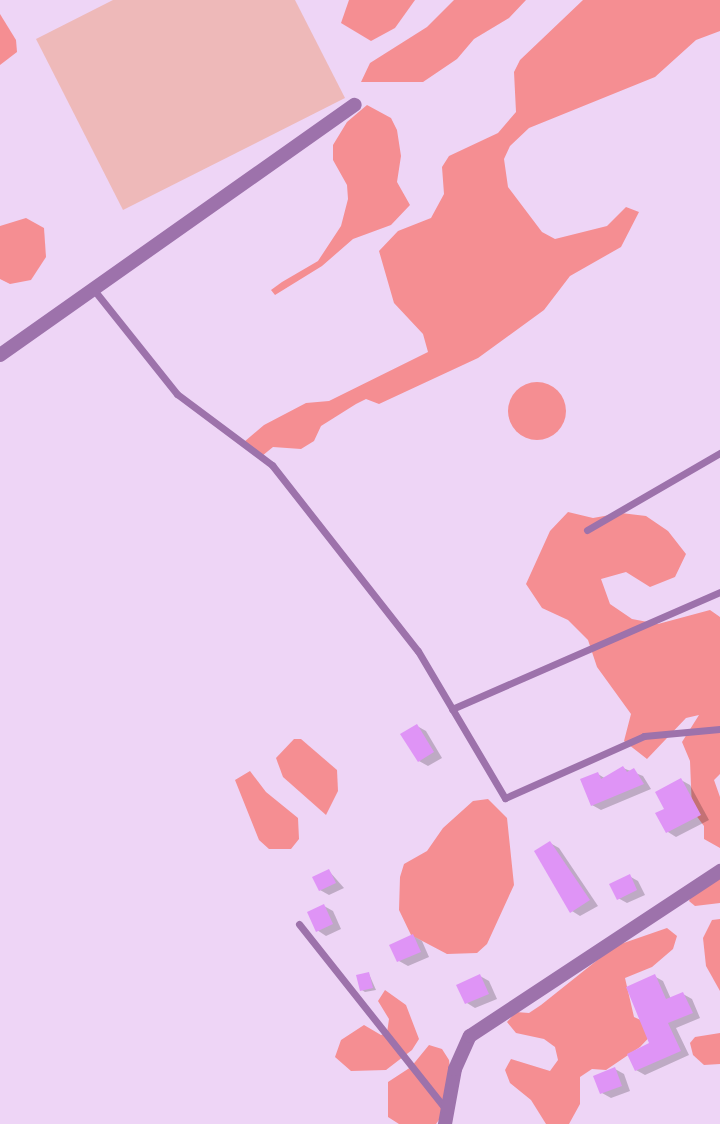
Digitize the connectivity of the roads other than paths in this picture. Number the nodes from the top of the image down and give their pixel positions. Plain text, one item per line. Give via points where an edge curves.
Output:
1 (355, 105) dead end
2 (94, 290) junction
3 (0, 355) edge
4 (720, 453) edge
5 (587, 530) dead end
6 (720, 592) edge
7 (452, 709) junction
8 (720, 729) edge
9 (720, 871) edge
10 (299, 924) dead end
11 (447, 1118) edge

1 - 2 street
2 - 3 street
2 - 7 lane via 177,394 272,465 418,651
4 - 5 lane
6 - 7 lane
7 - 8 lane via 505,798 644,736
9 - 11 street via 470,1036 460,1052
10 - 11 lane

